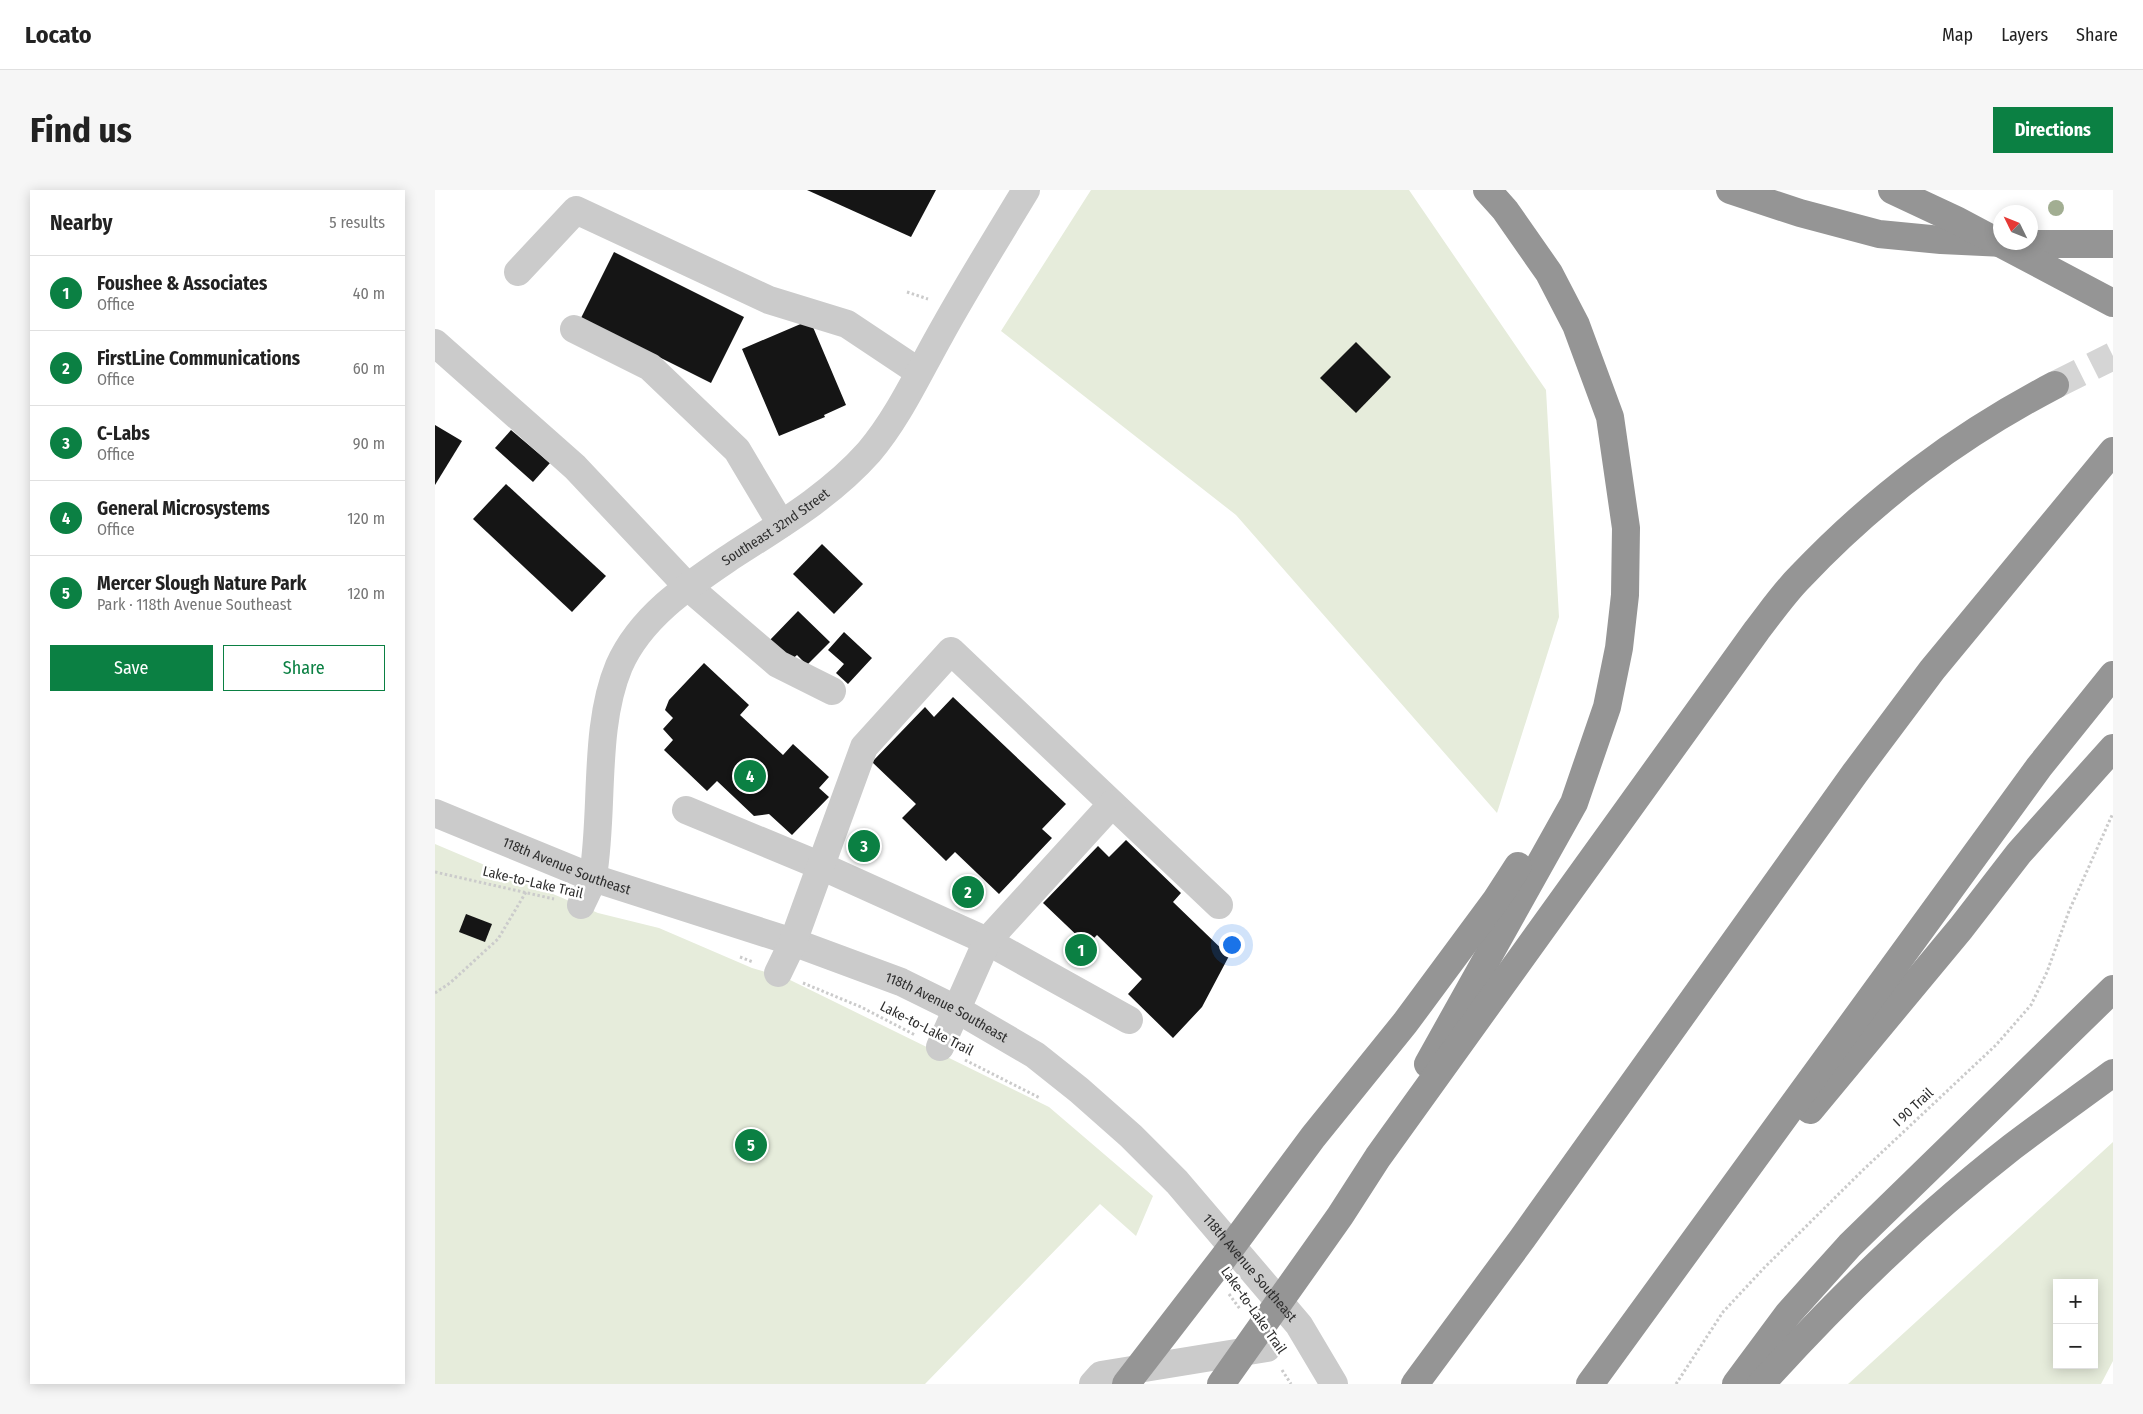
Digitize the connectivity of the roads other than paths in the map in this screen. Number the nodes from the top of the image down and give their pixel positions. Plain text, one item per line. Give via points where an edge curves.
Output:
1 (1026, 190) edge
2 (1487, 190) edge
3 (1730, 190) edge
4 (1892, 190) edge
5 (2113, 244) edge
6 (518, 272) dead end
7 (2113, 303) edge
8 (574, 329) dead end
9 (435, 343) edge
10 (919, 372) junction
11 (2055, 385) tunnel mouth
12 (2113, 429) edge
13 (2113, 452) edge
14 (781, 524) junction
15 (2047, 529) junction
16 (687, 586) junction
17 (2113, 675) edge
18 (832, 691) dead end
19 (1607, 707) junction
20 (2113, 748) edge
21 (1112, 804) junction
22 (687, 810) dead end
23 (435, 813) edge
24 (821, 866) junction
25 (593, 878) junction
26 (581, 905) road end
27 (1219, 905) dead end
28 (987, 941) junction
29 (793, 942) junction
30 (777, 973) road end
31 (2113, 989) edge
32 (958, 1010) junction
33 (1129, 1020) dead end
34 (940, 1047) road end
35 (2113, 1073) edge
36 (1378, 1157) junction
37 (1643, 1310) junction
38 (1267, 1348) road end
39 (1093, 1384) edge
40 (1126, 1384) edge
41 (1221, 1384) edge
42 (1334, 1384) edge
43 (1415, 1384) edge
44 (1590, 1384) edge
45 (1736, 1384) edge
46 (1761, 1384) edge

1 - 10 street, Southeast 32nd Street
2 - 19 highway via 1549,273 1576,325 1610,417 1626,528 1625,595
3 - 5 highway via 1800,214 1879,234 1941,240
4 - 7 highway
6 - 10 street via 576,210 769,300 847,324
8 - 14 street via 650,367 737,450
9 - 16 street via 575,468
10 - 14 street, Southeast 32nd Street via 870,451 838,484
11 - 36 highway via 2002,413 1921,468 1798,578 1757,630
12 - 15 highway
13 - 15 highway
14 - 16 street, Southeast 32nd Street
15 - 43 highway via 1855,773
16 - 18 street via 778,664
16 - 25 street, Southeast 32nd Street via 637,636 619,666 609,699 603,742
17 - 37 highway via 2039,767
19 - 36 highway via 1574,803 1447,1027
19 - 40 highway via 1526,853 1496,900
20 - 37 highway via 2019,854
21 - 24 street via 951,651 864,747
21 - 27 street
21 - 28 street
22 - 24 street
23 - 25 street, 118th Avenue Southeast
24 - 28 street
24 - 29 street
25 - 26 street, Southeast 32nd Street
25 - 29 street, 118th Avenue Southeast
28 - 32 street
28 - 33 street
29 - 30 street
29 - 32 street, 118th Avenue Southeast via 901,982
31 - 45 highway via 1850,1245 1788,1314
32 - 34 street
32 - 42 street, 118th Avenue Southeast via 1035,1055 1131,1136 1177,1182 1299,1325
35 - 46 highway via 1941,1206 1871,1270
36 - 41 highway
37 - 44 highway
38 - 39 street via 1101,1375

